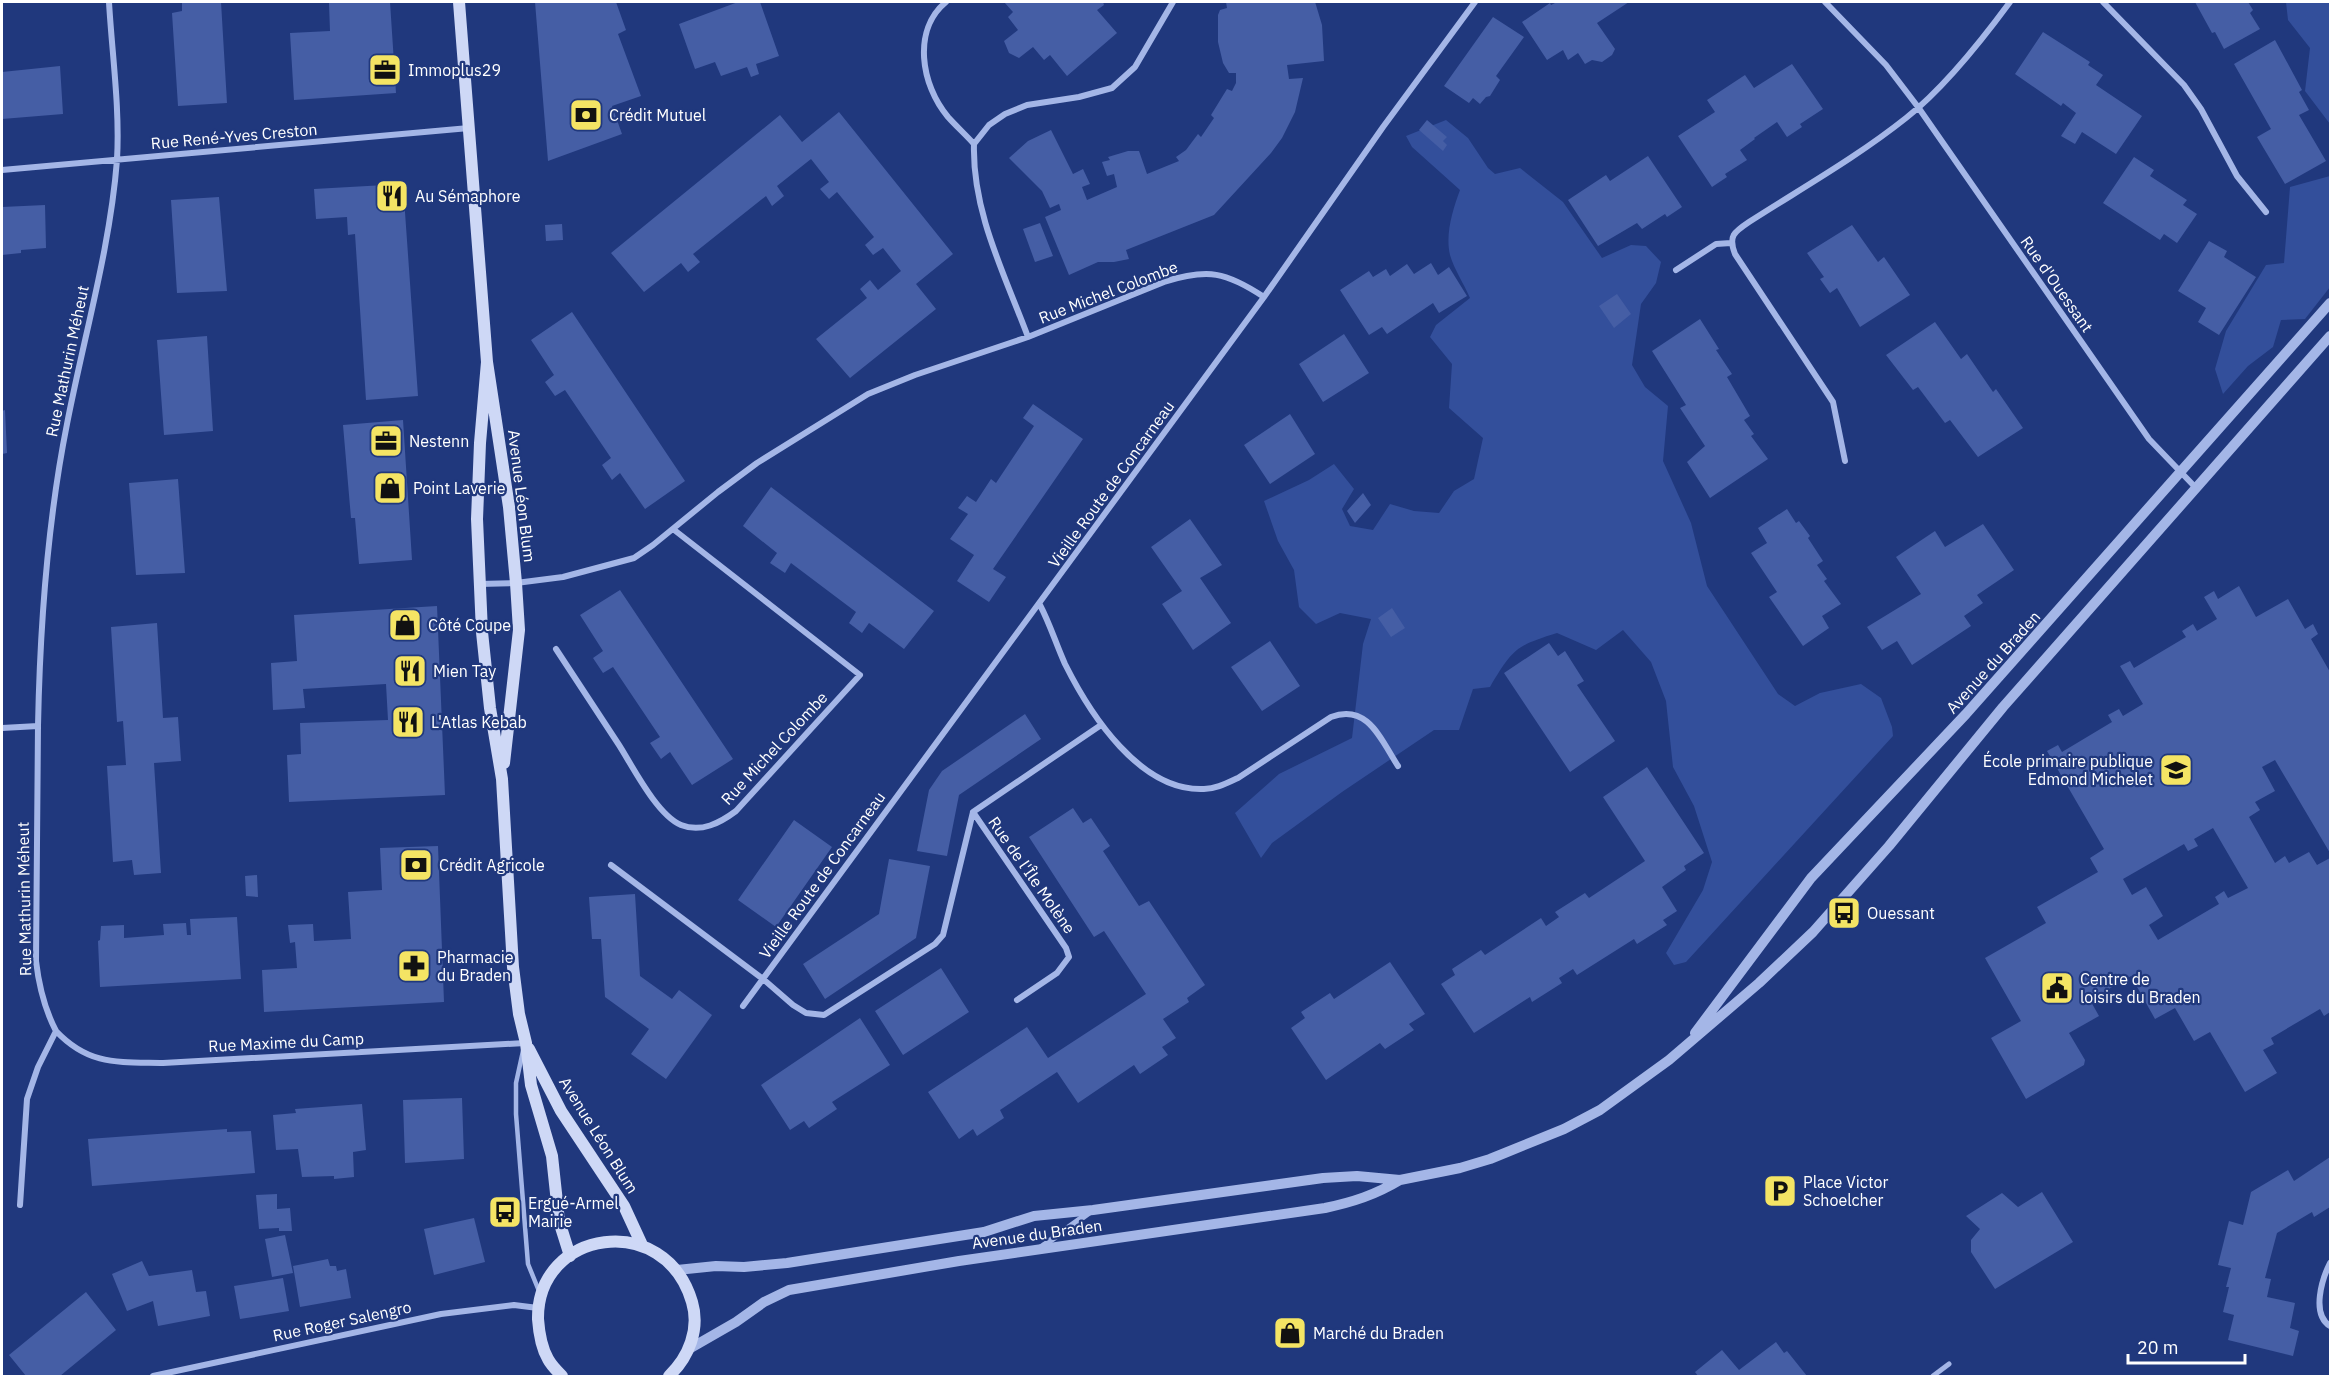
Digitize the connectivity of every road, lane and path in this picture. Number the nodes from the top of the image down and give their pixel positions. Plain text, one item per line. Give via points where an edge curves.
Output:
1 (109, 2) edge
2 (459, 2) edge
3 (946, 2) edge
4 (1173, 2) edge
5 (1475, 2) edge
6 (1825, 2) edge
7 (2010, 2) edge
8 (2103, 2) edge
9 (1918, 107) junction
10 (470, 129) junction
11 (974, 144) junction
12 (117, 159) junction
13 (2, 170) edge
14 (2266, 212) dead end
15 (1731, 243) junction
16 (1676, 270) dead end
17 (1264, 297) junction
18 (2331, 303) edge
19 (2331, 336) edge
20 (1028, 337) junction
21 (487, 362) junction
22 (1845, 461) dead end
23 (2179, 472) junction
24 (2197, 489) junction
25 (673, 530) junction
26 (516, 583) junction
27 (478, 584) junction
28 (1040, 605) junction
29 (556, 649) dead end
30 (1101, 725) junction
31 (38, 726) junction
32 (2, 728) edge
33 (1398, 766) dead end
34 (502, 779) junction
35 (973, 812) junction
36 (611, 865) dead end
37 (763, 979) junction
38 (1017, 1000) dead end
39 (743, 1006) dead end
40 (56, 1031) junction
41 (526, 1043) junction
42 (1685, 1046) junction
43 (1400, 1180) junction
44 (21, 1205) dead end
45 (1093, 1210) junction
46 (642, 1245) junction
47 (1036, 1250) junction
48 (570, 1256) junction
49 (2331, 1263) edge
50 (677, 1270) junction
51 (541, 1296) junction
52 (538, 1308) junction
53 (2331, 1326) edge
54 (689, 1349) junction
55 (1949, 1364) dead end
56 (153, 1377) edge
57 (562, 1377) edge
58 (669, 1377) edge
59 (1933, 1377) edge

1 - 12 street, Rue Mathurin Méheut
2 - 10 main road, Avenue Léon Blum
3 - 11 street via 937,9 928,27 927,81 947,116
4 - 11 street via 1135,67 1112,88 1027,105 989,125
5 - 17 street, Vieille Route de Concarneau
6 - 9 street, Rue d'Ouessant via 1886,65
7 - 9 street
8 - 14 street via 2184,85 2237,176
9 - 15 street via 1874,142 1741,228
9 - 23 street, Rue d'Ouessant via 2149,439
10 - 12 street, Rue René-Yves Creston
10 - 21 main road, Avenue Léon Blum
11 - 20 street, Rue Michel Colombe via 981,209
12 - 13 street, Rue René-Yves Creston
12 - 31 street, Rue Mathurin Méheut via 106,241 55,490 41,612
15 - 16 street via 1716,244
15 - 22 street via 1742,266 1833,402
17 - 20 street, Rue Michel Colombe via 1244,283 1217,274 1182,276
17 - 28 street, Vieille Route de Concarneau
18 - 23 street, Avenue du Braden
19 - 24 street, Avenue du Braden
20 - 25 street, Rue Michel Colombe via 868,394 757,464
21 - 26 main road, Avenue Léon Blum
21 - 27 main road, Avenue Léon Blum via 478,480
23 - 24 street, Rue d'Ouessant
23 - 42 street, Avenue du Braden via 1966,714 1811,878
24 - 42 street, Avenue du Braden via 2003,707 1813,932
25 - 26 street, Rue Michel Colombe via 634,558 617,564
25 - 29 street, Rue Michel Colombe via 860,675 736,811 723,821 703,827 673,821 650,793
26 - 27 street, Rue Michel Colombe
26 - 34 main road, Avenue Léon Blum via 519,630
27 - 34 main road, Avenue Léon Blum via 490,708
28 - 30 street via 1067,667
28 - 37 street, Vieille Route de Concarneau
30 - 33 street via 1145,769 1162,781 1181,787 1222,786 1331,717 1347,713 1370,722
30 - 35 street, Rue de l'Île Molène
31 - 32 street
31 - 40 street, Rue Mathurin Méheut via 36,961 39,988
34 - 41 main road, Avenue Léon Blum via 515,984
35 - 37 street, Rue de l'Île Molène via 946,925 935,944 824,1015 806,1013
35 - 38 street, Rue de l'Île Molène via 1069,957 1056,973
36 - 37 street, Vieille Route de Concarneau
37 - 39 street, Vieille Route de Concarneau
40 - 41 street, Rue Maxime du Camp via 85,1054 115,1062
40 - 44 street via 27,1099
41 - 46 main road, Avenue Léon Blum via 561,1110 624,1206
41 - 48 main road, Avenue Léon Blum via 531,1085 552,1156 559,1221
41 - 51 lane via 516,1083 516,1114 528,1264
42 - 43 street, Avenue du Braden via 1614,1100 1564,1130 1460,1168
43 - 45 street, Avenue du Braden via 1357,1176 1323,1179
43 - 47 street, Avenue du Braden via 1357,1201 1325,1208
45 - 47 street
45 - 50 street, Avenue du Braden via 1034,1216 984,1232 787,1263
46 - 48 main road via 604,1242
46 - 50 main road
47 - 54 street, Avenue du Braden via 789,1290
48 - 51 main road via 555,1270
49 - 53 street via 2325,1273 2320,1313
50 - 54 main road via 694,1308
51 - 52 main road
52 - 56 street, Rue Roger Salengro via 514,1305 441,1314
52 - 57 main road via 539,1334 548,1359
54 - 58 main road
55 - 59 street

